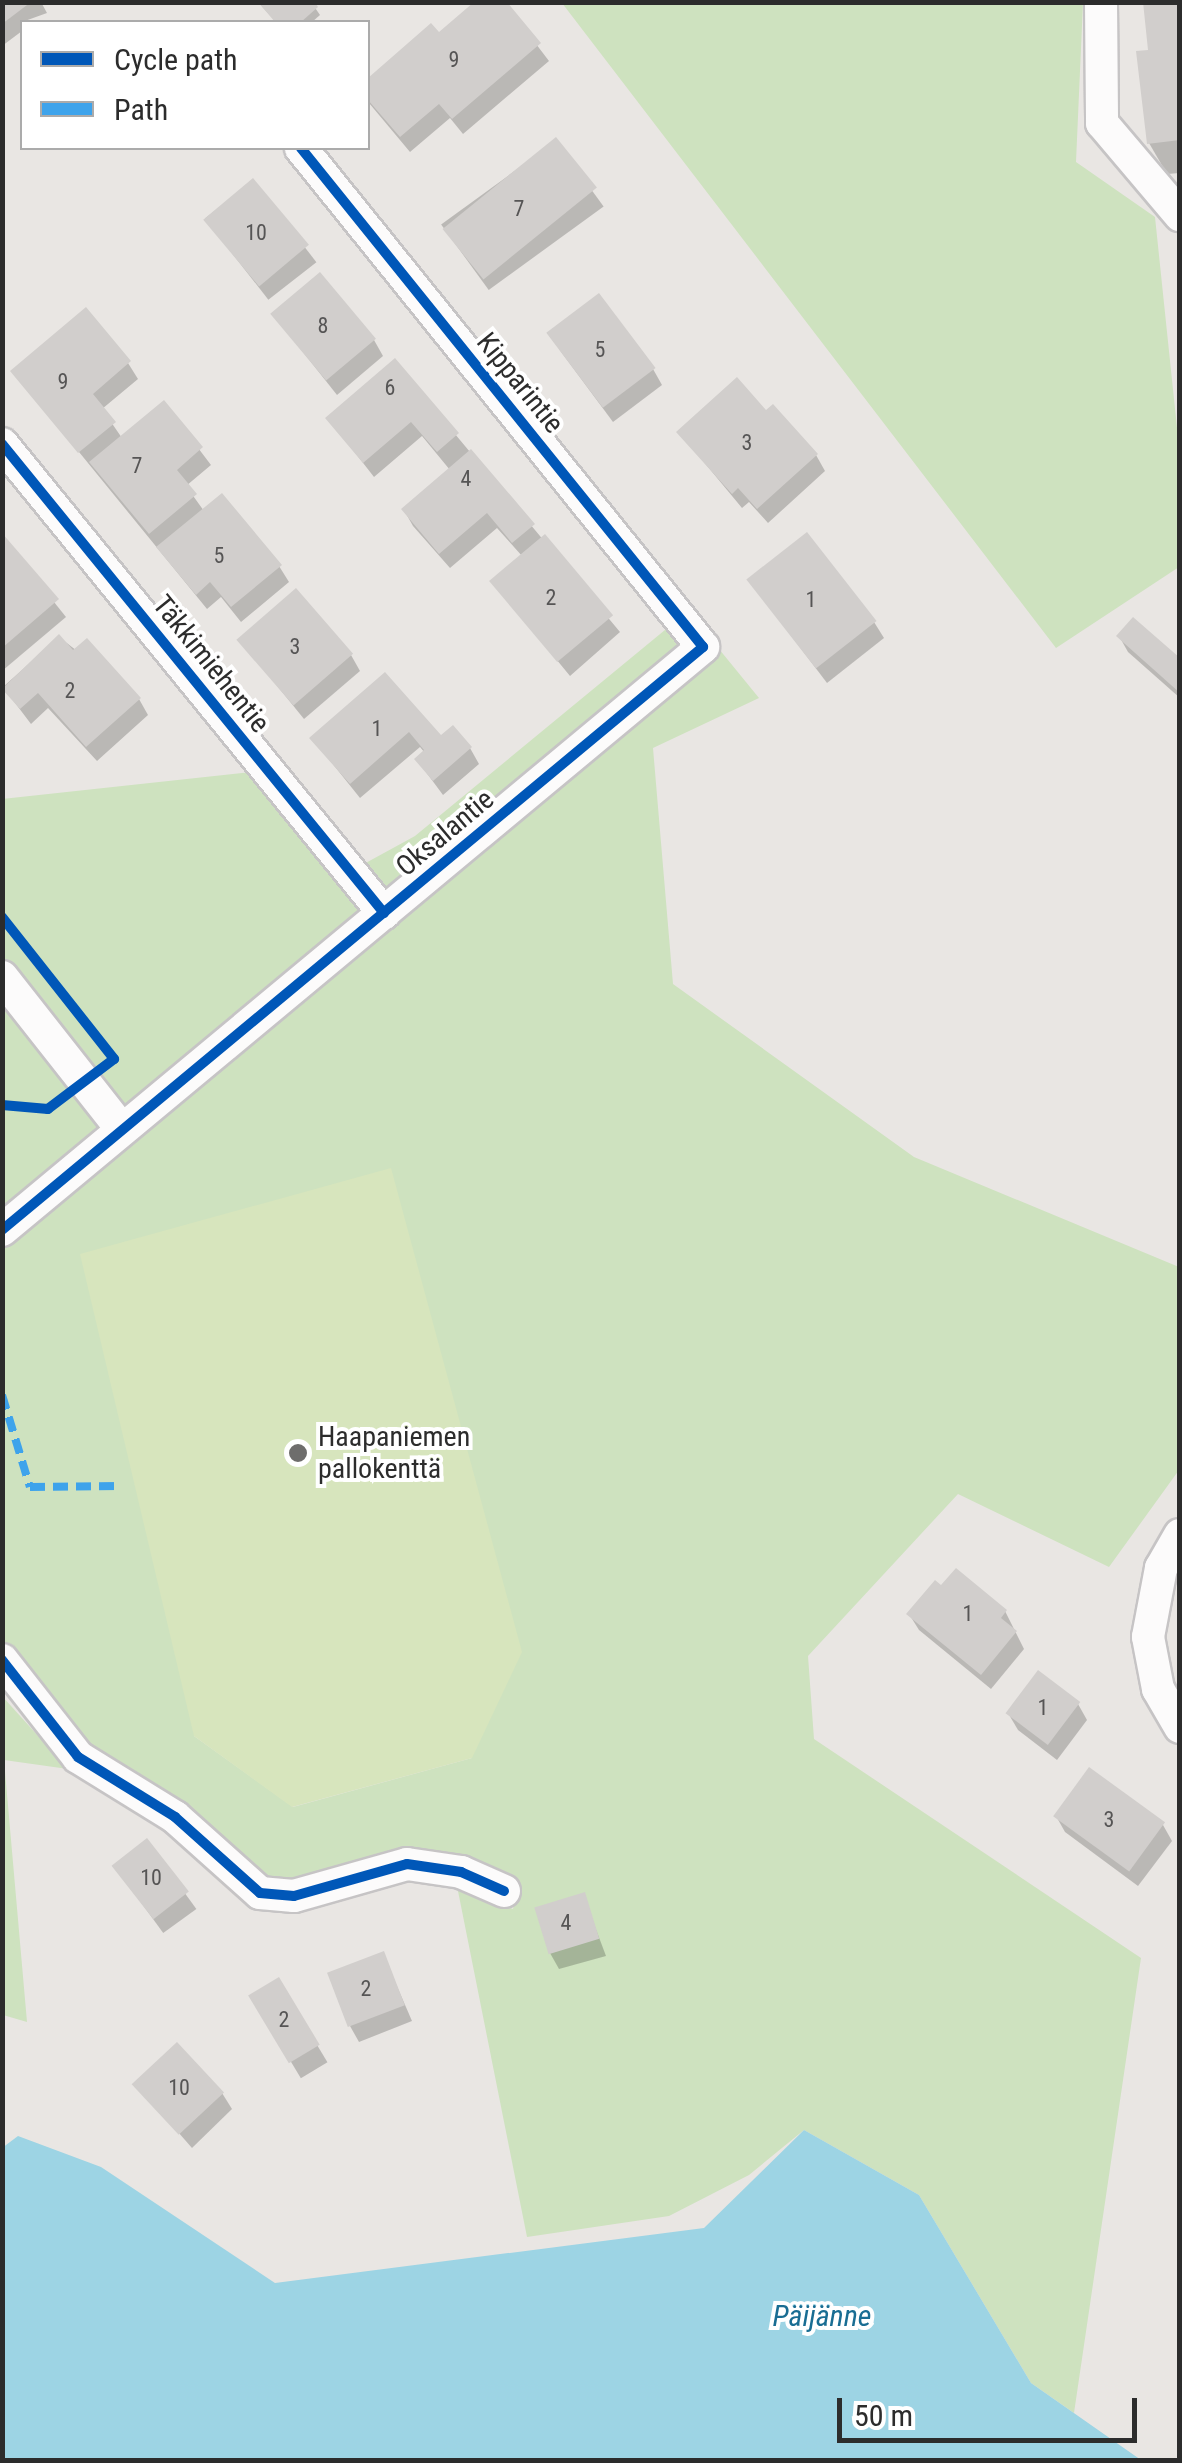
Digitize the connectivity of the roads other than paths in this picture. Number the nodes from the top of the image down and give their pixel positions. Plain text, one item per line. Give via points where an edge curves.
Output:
1 (1101, 2) edge
2 (303, 150) edge
3 (1180, 215) edge
4 (2, 444) edge
5 (703, 647) joint
6 (384, 913) junction
7 (2, 976) edge
8 (120, 1127) junction
9 (2, 1230) edge
10 (1180, 1535) edge
11 (2, 1660) edge
12 (1180, 1727) edge
13 (504, 1891) dead end

1 - 3 street via 1102,122
2 - 5 street, Kipparintie
4 - 6 street, Täkkimiehentie
5 - 6 street, Oksalantie
6 - 8 street, Oksalantie
7 - 8 street
8 - 9 street, Oksalantie
10 - 12 street via 1161,1568 1148,1636 1158,1689
11 - 13 street via 78,1757 175,1817 260,1893 294,1896 407,1864 462,1872

